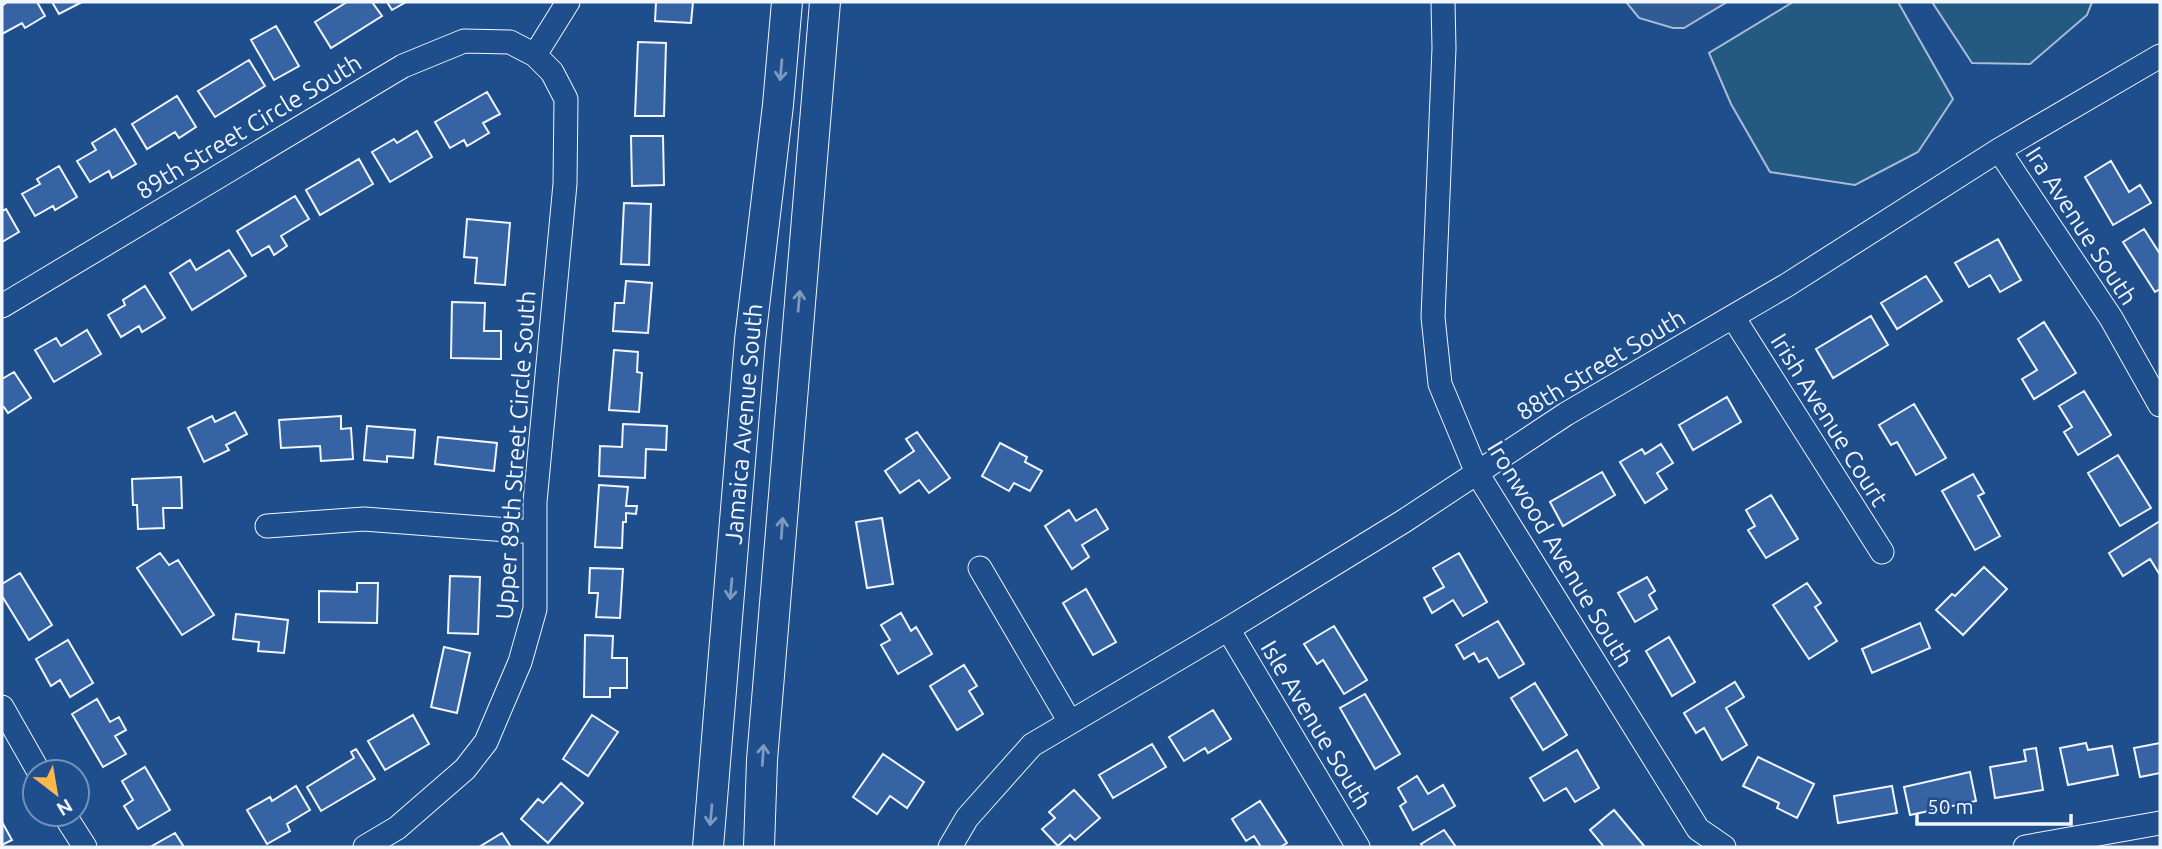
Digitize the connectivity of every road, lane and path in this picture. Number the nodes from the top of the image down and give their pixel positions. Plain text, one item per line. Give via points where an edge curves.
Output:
1 (568, 2) edge
2 (787, 2) edge
3 (825, 2) edge
4 (1443, 2) edge
5 (535, 55) junction
6 (2160, 56) edge
7 (1999, 150) junction
8 (2, 306) edge
9 (1733, 317) junction
10 (2160, 405) edge
11 (1477, 473) junction
12 (267, 526) dead end
13 (535, 532) junction
14 (1882, 552) dead end
15 (980, 568) dead end
16 (1228, 629) junction
17 (2, 707) edge
18 (1070, 722) junction
19 (31, 758) edge
20 (2160, 822) edge
21 (73, 828) edge
22 (85, 847) edge
23 (365, 847) edge
24 (708, 847) edge
25 (759, 847) edge
26 (950, 847) edge
27 (1358, 847) edge
28 (1724, 847) edge
29 (2025, 847) edge

1 - 5 street
2 -> 24 main road, Jamaica Avenue South via 750,340
25 -> 3 main road, Jamaica Avenue South via 762,760
4 - 11 street, Ironwood Avenue South via 1433,317 1440,384
5 - 8 street, 89th Street Circle South via 510,42 464,41 402,66
5 - 13 street, Upper 89th Street Circle South via 552,72 566,99 565,184
6 - 7 street, 88th Street South
7 - 9 street, 88th Street South
7 - 10 street, Ira Avenue South via 2111,318
9 - 11 street, 88th Street South via 1566,414
9 - 14 street, Irish Avenue Court
11 - 16 street, 88th Street South
11 - 28 street, Ironwood Avenue South via 1698,829
12 - 13 street via 364,519
13 - 23 street, Upper 89th Street Circle South via 535,609 520,662 486,742 465,769 407,820
15 - 18 street
16 - 18 street, 88th Street South
16 - 27 street, Isle Avenue South
17 - 19 street
18 - 26 street, 88th Street South via 1032,745 983,798
20 - 29 street
21 - 22 street

